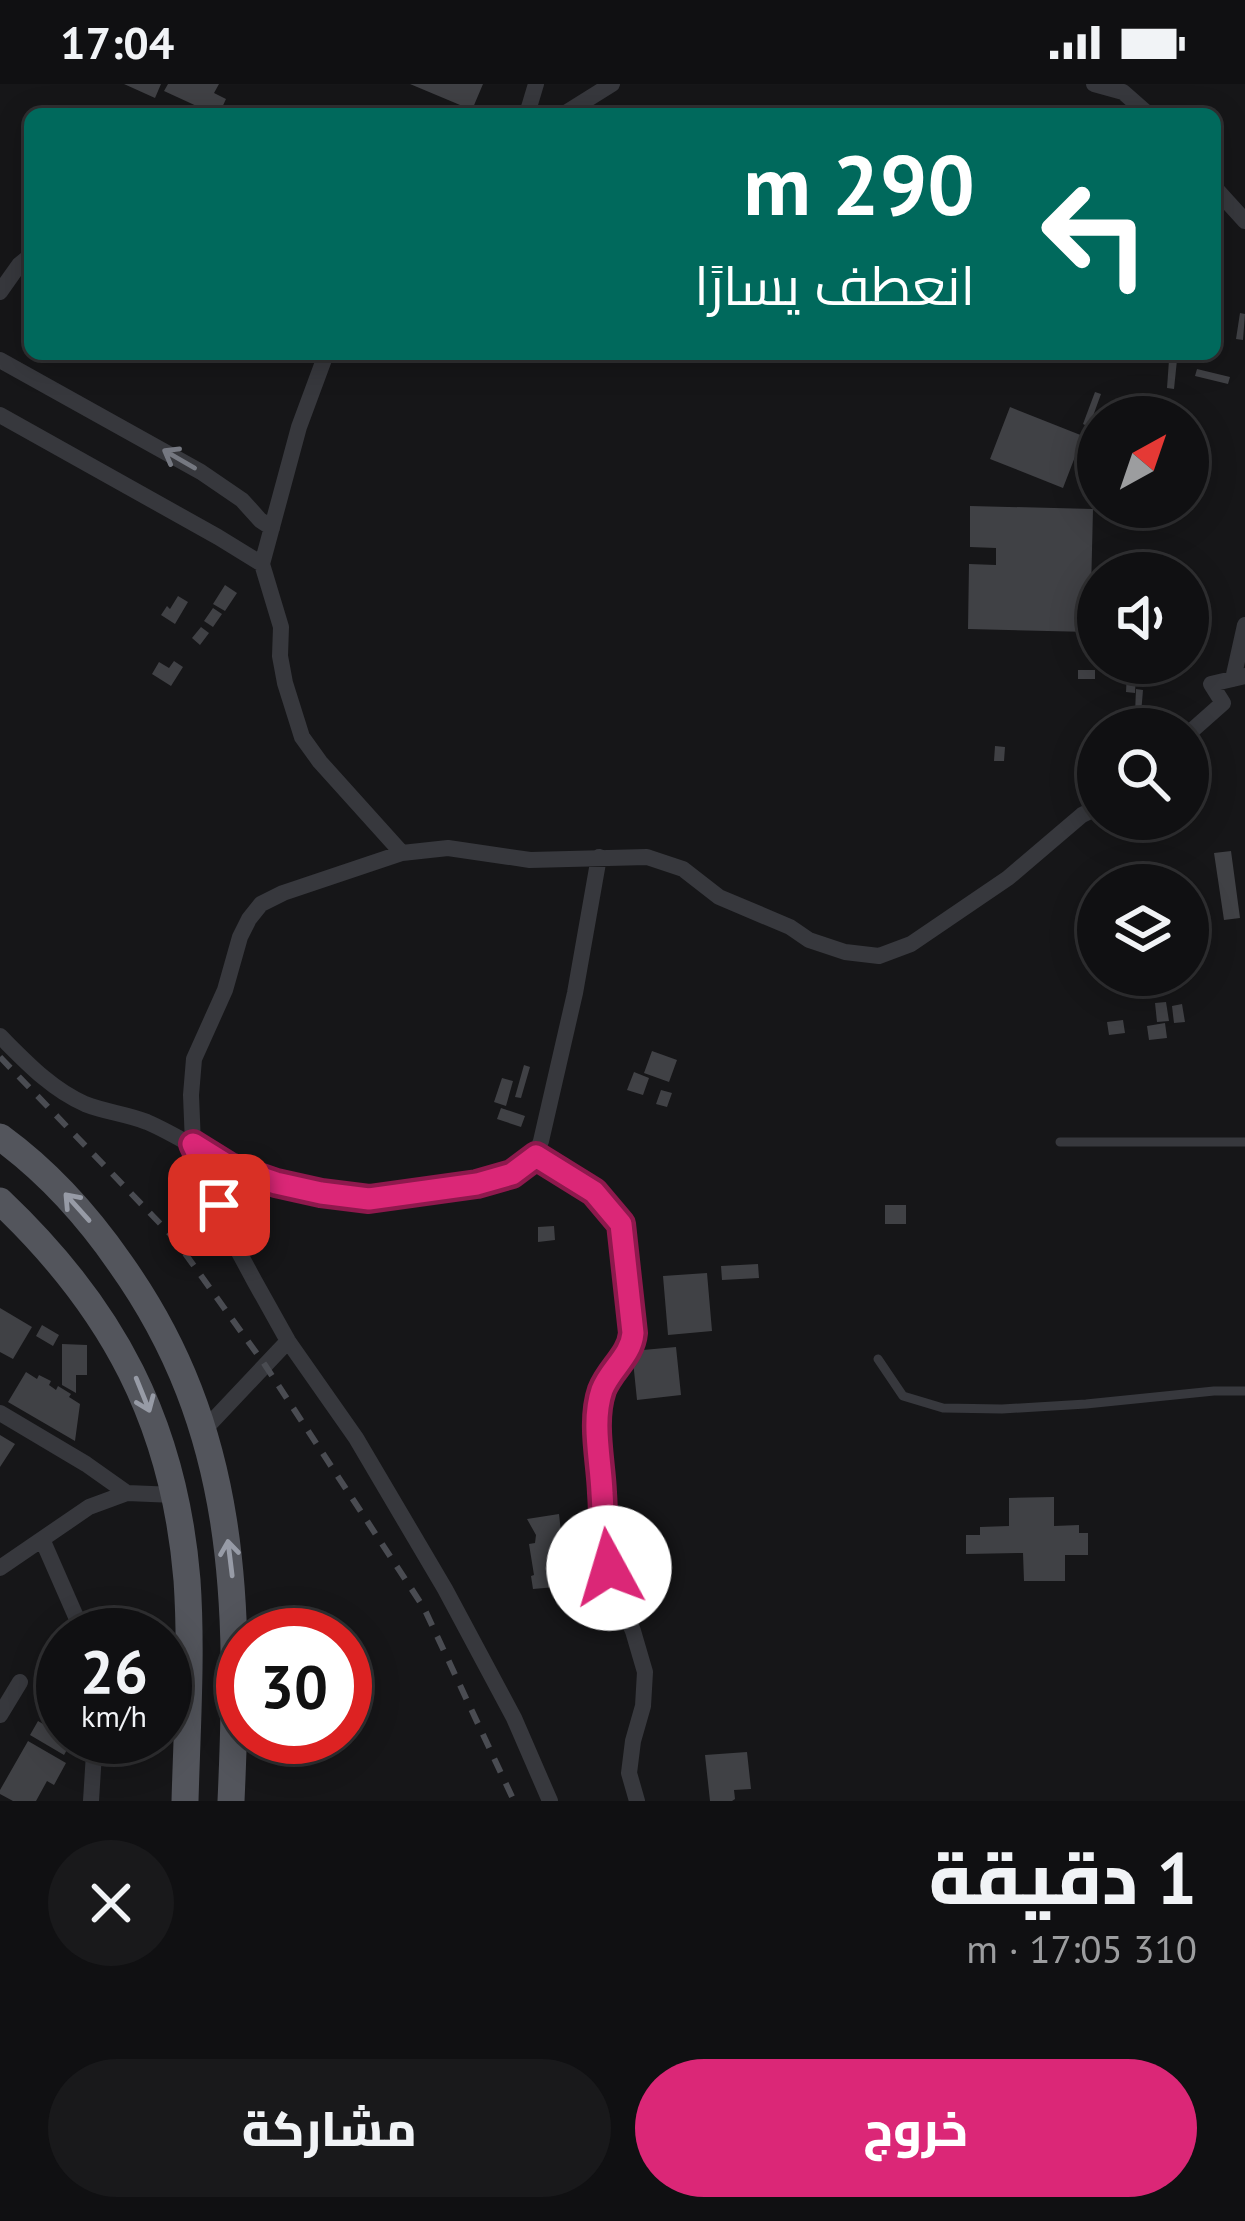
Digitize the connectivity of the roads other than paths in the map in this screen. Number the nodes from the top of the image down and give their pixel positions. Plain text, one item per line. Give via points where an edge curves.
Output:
1 (612, 84) edge
2 (1094, 84) edge
3 (574, 108) edge
4 (1141, 108) edge
5 (1221, 195) edge
6 (1245, 221) edge
7 (24, 261) edge
8 (0, 292) edge
9 (0, 360) edge
10 (324, 360) edge
11 (0, 415) edge
12 (272, 528) junction
13 (262, 564) junction
14 (1245, 625) edge
15 (1239, 677) edge
16 (1209, 715) edge
17 (1077, 819) edge
18 (402, 853) junction
19 (599, 857) junction
20 (0, 1036) edge
21 (0, 1137) edge
22 (1060, 1142) dead end
23 (1245, 1142) edge
24 (193, 1144) junction
25 (536, 1156) junction
26 (0, 1201) edge
27 (150, 1306) junction
28 (114, 1337) junction
29 (288, 1341) junction
30 (878, 1359) dead end
31 (1245, 1390) edge
32 (0, 1413) edge
33 (204, 1430) junction
34 (127, 1493) junction
35 (175, 1495) junction
36 (42, 1539) junction
37 (0, 1568) edge
38 (71, 1608) edge
39 (20, 1682) dead end
40 (0, 1715) edge
41 (94, 1764) edge
42 (92, 1801) edge
43 (185, 1801) edge
44 (231, 1801) edge
45 (550, 1801) edge
46 (637, 1801) edge

1 - 3 street
2 - 4 street via 1123,92
5 - 6 street
7 - 8 street
12 -> 9 street via 201,472
10 - 12 street
11 - 13 street
12 - 13 street
13 - 18 street via 302,737
14 - 15 street
15 - 16 street via 1210,684 1223,703
17 - 19 street via 1008,878 911,944 879,956 809,940 719,897 683,869 647,857
18 - 19 street
18 - 24 street via 283,893 249,920 194,1059
19 - 25 street
20 - 24 street via 62,1092
27 -> 21 main road via 68,1196
22 - 23 lane
24 - 25 street via 276,1183 369,1199 477,1184
24 - 29 street via 227,1230
25 - 46 street via 594,1192 621,1224 626,1249 632,1343 602,1389 598,1411 602,1544 645,1672 629,1773
26 - 28 main road via 47,1247
27 - 28 main road
27 - 33 main road
28 -> 35 main road via 139,1383
29 - 33 street
29 - 45 street via 446,1589
30 - 31 lane via 903,1396 944,1408
32 - 34 street
44 -> 33 main road via 234,1590
34 - 35 street
34 - 36 street
35 - 43 main road via 187,1580
36 - 37 street
36 - 38 street
39 - 40 street
41 - 42 street

